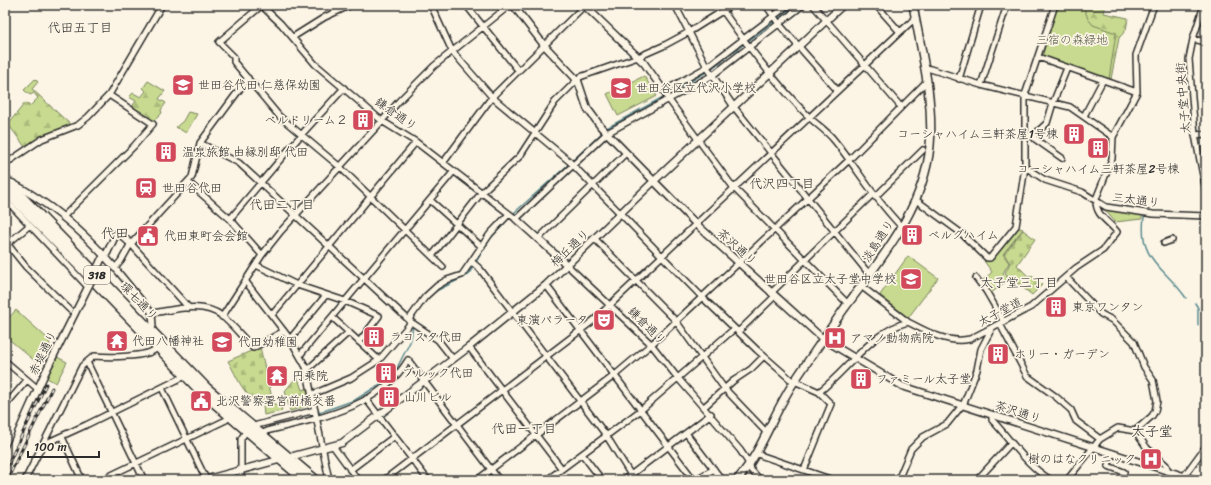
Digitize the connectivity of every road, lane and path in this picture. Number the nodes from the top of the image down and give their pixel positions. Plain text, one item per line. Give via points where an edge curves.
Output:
1 (162, 5) edge
2 (261, 5) edge
3 (351, 5) edge
4 (432, 5) edge
5 (466, 5) edge
6 (512, 5) edge
7 (585, 5) edge
8 (675, 5) edge
9 (732, 5) edge
10 (766, 5) edge
11 (788, 5) edge
12 (803, 5) edge
13 (813, 5) edge
14 (843, 5) edge
15 (876, 5) edge
16 (913, 5) edge
17 (982, 5) edge
18 (1007, 5) edge
19 (1054, 5) edge
20 (1154, 5) edge
21 (1204, 5) edge
22 (723, 11) junction
23 (777, 20) junction
24 (916, 20) junction
25 (826, 21) junction
26 (483, 27) junction
27 (689, 32) junction
28 (900, 32) junction
29 (293, 37) junction
30 (1193, 39) junction
31 (1206, 42) edge
32 (746, 44) junction
33 (544, 45) junction
34 (798, 46) junction
35 (452, 51) junction
36 (638, 57) junction
37 (1038, 57) junction
38 (864, 66) junction
39 (924, 68) junction
40 (1067, 68) junction
41 (518, 70) junction
42 (710, 71) junction
43 (770, 72) junction
44 (248, 78) junction
45 (959, 79) junction
46 (1103, 80) junction
47 (578, 81) junction
48 (927, 81) junction
49 (981, 85) junction
50 (344, 88) junction
51 (837, 90) junction
52 (1137, 92) junction
53 (109, 95) junction
54 (1025, 95) junction
55 (667, 96) junction
56 (492, 97) junction
57 (1053, 103) junction
58 (734, 107) junction
59 (901, 107) junction
60 (1084, 116) junction
61 (809, 117) junction
62 (382, 121) junction
63 (534, 132) junction
64 (606, 132) junction
65 (1206, 134) edge
66 (301, 135) junction
67 (1034, 135) junction
68 (1196, 135) junction
69 (1026, 136) junction
70 (1113, 137) junction
71 (698, 140) junction
72 (416, 142) junction
73 (200, 143) junction
74 (923, 150) dead end
75 (771, 152) junction
76 (626, 153) junction
77 (1062, 158) dead end
78 (849, 160) junction
79 (443, 163) junction
80 (572, 163) junction
81 (5, 164) edge
82 (340, 167) junction
83 (1026, 167) junction
84 (454, 171) junction
85 (6, 180) edge
86 (654, 181) junction
87 (188, 182) junction
88 (261, 182) junction
89 (593, 185) junction
90 (733, 187) junction
91 (1206, 191) edge
92 (7, 192) edge
93 (482, 192) junction
94 (371, 196) junction
95 (874, 196) junction
96 (808, 198) junction
97 (430, 200) junction
98 (916, 200) junction
99 (1096, 201) junction
100 (7, 204) edge
101 (295, 214) junction
102 (620, 214) junction
103 (512, 216) junction
104 (1206, 216) edge
105 (63, 218) junction
106 (230, 219) junction
107 (695, 223) junction
108 (456, 224) junction
109 (30, 225) junction
110 (901, 226) junction
111 (774, 229) junction
112 (405, 230) junction
113 (835, 232) junction
114 (538, 239) junction
115 (595, 239) junction
116 (1172, 240) dead end
117 (1164, 242) dead end
118 (6, 244) edge
119 (131, 244) junction
120 (330, 246) junction
121 (482, 247) junction
122 (262, 255) junction
123 (662, 255) junction
124 (432, 256) junction
125 (102, 258) junction
126 (804, 261) junction
127 (738, 262) junction
128 (474, 264) junction
129 (256, 265) junction
130 (567, 265) junction
131 (443, 267) dead end
132 (115, 268) junction
133 (869, 274) junction
134 (1066, 276) junction
135 (365, 277) junction
136 (976, 278) dead end
137 (636, 280) junction
138 (246, 282) junction
139 (297, 285) junction
140 (546, 285) junction
141 (88, 286) junction
142 (862, 286) junction
143 (773, 295) junction
144 (326, 296) junction
145 (702, 297) junction
146 (345, 301) junction
147 (848, 304) junction
148 (610, 305) junction
149 (189, 308) junction
150 (70, 310) dead end
151 (152, 313) junction
152 (513, 313) junction
153 (272, 315) junction
154 (222, 316) junction
155 (332, 317) junction
156 (676, 321) junction
157 (412, 322) junction
158 (908, 322) junction
159 (1002, 323) junction
160 (992, 328) junction
161 (150, 330) junction
162 (736, 330) junction
163 (284, 331) junction
164 (581, 331) junction
165 (349, 332) junction
166 (290, 339) junction
167 (823, 339) junction
168 (359, 342) junction
169 (652, 344) junction
170 (469, 347) junction
171 (157, 348) junction
172 (300, 355) junction
173 (702, 356) junction
174 (764, 356) junction
175 (547, 357) junction
176 (854, 358) junction
177 (453, 359) junction
178 (379, 360) junction
179 (5, 361) edge
180 (87, 362) junction
181 (307, 370) junction
182 (615, 375) junction
183 (184, 376) junction
184 (677, 377) junction
185 (27, 380) junction
186 (794, 380) junction
187 (424, 381) junction
188 (162, 388) junction
189 (724, 388) junction
190 (38, 389) junction
191 (501, 391) junction
192 (819, 392) junction
193 (311, 395) junction
194 (366, 399) junction
195 (580, 401) junction
196 (5, 406) edge
197 (962, 406) junction
198 (704, 407) junction
199 (640, 410) junction
200 (112, 413) junction
201 (316, 413) junction
202 (711, 414) junction
203 (379, 415) junction
204 (992, 415) junction
205 (229, 416) junction
206 (458, 424) junction
207 (249, 430) junction
208 (1135, 431) junction
209 (686, 432) junction
210 (767, 433) junction
211 (260, 434) junction
212 (606, 435) junction
213 (395, 436) junction
214 (535, 436) junction
215 (62, 437) junction
216 (186, 439) junction
217 (1100, 439) junction
218 (1011, 443) junction
219 (42, 445) junction
220 (333, 446) junction
221 (668, 446) junction
222 (1206, 446) edge
223 (1093, 447) junction
224 (324, 448) junction
225 (1112, 453) junction
226 (582, 454) junction
227 (757, 454) junction
228 (289, 458) junction
229 (412, 459) junction
230 (280, 460) junction
231 (5, 462) edge
232 (136, 463) junction
233 (750, 465) junction
234 (491, 469) junction
235 (562, 469) junction
236 (714, 469) junction
237 (241, 470) junction
238 (350, 470) junction
239 (804, 470) junction
240 (1168, 471) junction
241 (1124, 472) dead end
242 (391, 475) junction
243 (631, 478) edge
244 (1182, 478) edge
245 (25, 480) edge
246 (82, 480) edge
247 (101, 480) edge
248 (144, 480) edge
249 (205, 480) edge
250 (241, 480) edge
251 (304, 480) edge
252 (316, 480) edge
253 (329, 480) edge
254 (358, 480) edge
255 (384, 480) edge
256 (396, 480) edge
257 (428, 480) edge
258 (477, 480) edge
259 (499, 480) edge
260 (547, 480) edge
261 (602, 480) edge
262 (624, 480) edge
263 (694, 480) edge
264 (722, 480) edge
265 (737, 480) edge
266 (760, 480) edge
267 (833, 480) edge
268 (898, 480) edge
269 (977, 480) edge
270 (1051, 480) edge
271 (1067, 480) edge
272 (1194, 480) edge

1 - 53 street
2 - 29 street, 鎌倉通り
2 - 44 street via 219,42 234,57 234,62
3 - 29 street via 325,16
4 - 35 street
5 - 26 street
6 - 26 street
6 - 33 street, 茶沢通り
7 - 33 street
7 - 36 street
8 - 27 street
9 - 22 street
10 - 23 street
11 - 23 street
12 - 23 street
13 - 25 street
14 - 25 street, 梅丘通り
15 - 28 street
16 - 24 main road, 淡島通り
17 - 45 street
18 - 49 street
19 - 37 street
20 - 52 street via 1136,54
21 - 30 street, 太子堂中央街
22 - 27 street
22 - 32 street
23 - 32 street
23 - 32 street
23 - 34 street
24 - 28 street
24 - 39 main road, 淡島通り
25 - 34 street, 梅丘通り
25 - 38 street
26 - 35 street
26 - 41 street
27 - 36 street
27 - 42 street
28 - 38 street
29 - 50 street, 鎌倉通り via 315,64
30 - 31 street
30 - 68 street, 太子堂中央街 via 1189,59
32 - 42 street
32 - 42 street
32 - 43 street
33 - 41 street
33 - 47 street, 茶沢通り
34 - 43 street, 梅丘通り
34 - 51 street
35 - 56 street
35 - 62 street via 417,81
36 - 47 street via 580,77
36 - 55 street
37 - 40 street
37 - 54 street
38 - 51 street
38 - 59 street
39 - 45 street
39 - 48 main road, 淡島通り
40 - 46 street
40 - 57 street
41 - 56 street
42 - 55 street
42 - 55 street
42 - 58 street
43 - 58 street, 梅丘通り
43 - 61 street
44 - 66 street via 279,116
44 - 73 street
45 - 49 street
46 - 52 street
46 - 60 street
47 - 63 street via 556,102
47 - 64 street, 茶沢通り via 587,108
48 - 59 street
48 - 98 main road, 淡島通り via 930,144 926,171
49 - 54 street
50 - 62 street, 鎌倉通り
50 - 66 street
51 - 61 street
52 - 70 street
53 - 81 street via 78,124 42,139
53 - 105 street via 153,124
54 - 57 street
54 - 69 street
55 - 64 street
55 - 71 street
56 - 63 street
56 - 79 street
57 - 60 street via 1070,107
57 - 67 street via 1047,122
58 - 71 street, 梅丘通り
58 - 75 street
59 - 78 street
60 - 70 street
61 - 75 street
61 - 78 street via 833,139
62 - 72 street, 鎌倉通り
62 - 82 street
63 - 80 street
63 - 93 street via 520,156
64 - 76 street, 茶沢通り
64 - 80 street
65 - 68 street
66 - 82 street
66 - 88 street
67 - 69 street
67 - 77 street via 1035,139
68 - 91 street, 太子堂中央街
69 - 83 street
70 - 99 street via 1112,159
71 - 86 street, 梅丘通り
71 - 90 street
72 - 79 street, 鎌倉通り
72 - 94 street
73 - 87 street via 192,177
73 - 88 street via 237,160
74 - 95 street
75 - 90 street
75 - 96 street
76 - 86 street, 茶沢通り
76 - 89 street
78 - 95 street
78 - 96 street
79 - 84 street, 鎌倉通り
80 - 89 street
80 - 103 street
82 - 94 street
82 - 101 street
83 - 98 street via 1016,226 990,258
83 - 99 street, 三太通り via 1045,180 1074,188
84 - 93 street, 鎌倉通り
84 - 97 street
85 - 105 street
85 - 161 main road, 環七通り / 318
86 - 102 street, 梅丘通り
86 - 107 street, 茶沢通り
87 - 106 street
87 - 119 street
88 - 101 street
88 - 106 street
89 - 102 street
89 - 114 street
90 - 107 street
90 - 111 street
92 - 100 street
92 - 171 main road, 環七通り / 318
93 - 103 street, 鎌倉通り
93 - 108 street
94 - 112 street
94 - 120 street
95 - 110 street
95 - 113 street
96 - 111 street
96 - 113 street
97 - 108 street
97 - 112 street
98 - 110 main road, 淡島通り
99 - 104 street, 三太通り via 1108,207 1153,214
99 - 134 street, 太子堂道 via 1100,215 1116,234 1104,250
100 - 109 street
101 - 120 street
101 - 122 street
102 - 115 street, 梅丘通り
102 - 123 street
103 - 114 street, 鎌倉通り
103 - 121 street
105 - 125 street via 79,231
106 - 122 street
107 - 123 street
107 - 127 street, 茶沢通り
108 - 121 street
108 - 124 street
109 - 118 street
109 - 141 street
110 - 133 main road, 淡島通り
111 - 126 street
111 - 127 street
112 - 124 street
112 - 135 street
113 - 126 street
113 - 133 street
114 - 130 street, 鎌倉通り
115 - 130 street, 梅丘通り
115 - 137 street
116 - 117 street
118 - 150 street
119 - 125 street, 赤堤通り via 120,234 116,234
119 - 132 street
119 - 149 street
120 - 135 street
120 - 139 street
121 - 128 street
122 - 129 street
123 - 137 street
123 - 145 street
124 - 131 street
125 - 132 street
125 - 141 street, 赤堤通り, bridge
126 - 143 street
126 - 147 street
127 - 143 street, 茶沢通り
127 - 145 street
128 - 152 street
128 - 157 street via 462,275 431,290 418,305
129 - 138 street
129 - 139 street
130 - 140 street, 梅丘通り
130 - 148 street, 鎌倉通り
132 - 151 street
133 - 142 main road, 淡島通り
134 - 159 street, 太子堂道 via 1031,307
134 - 208 street via 1101,314 1114,322 1134,342 1144,367 1153,380 1157,405 1152,416
135 - 146 street
135 - 157 street
136 - 159 street via 986,291
137 - 148 street
137 - 156 street
138 - 153 street
138 - 154 street
139 - 144 street
139 - 153 street
140 - 152 street, 梅丘通り
140 - 164 street
141 - 190 street, 赤堤通り
142 - 147 main road, 淡島通り
142 - 158 street, 太子堂道
143 - 162 street
143 - 167 street, 茶沢通り
144 - 146 street
144 - 166 street
145 - 156 street
145 - 162 street
146 - 155 street
146 - 168 street via 379,316
147 - 167 main road, 淡島通り
148 - 164 street
148 - 169 street, 鎌倉通り
149 - 151 street
149 - 154 street via 201,308
151 - 161 street via 153,326
152 - 170 street, 梅丘通り
152 - 175 street
153 - 163 street
154 - 163 street via 253,348
155 - 165 street
155 - 172 street
156 - 169 street
156 - 173 street
157 - 177 street via 438,340
157 - 178 street
158 - 160 street, 太子堂道 via 926,332 960,341
158 - 176 street via 888,329
159 - 160 street, 太子堂道
159 - 217 street via 1027,376 1055,396 1072,412 1076,421
160 - 197 street via 981,350 977,370
161 - 207 main road, 環七通り / 318
162 - 173 street
162 - 174 street
163 - 166 street
164 - 175 street
164 - 182 street
165 - 168 street
165 - 181 street
166 - 172 street
167 - 176 street, 茶沢通り
167 - 186 main road, 淡島通り
168 - 178 street
169 - 182 street
169 - 184 street, 鎌倉通り
170 - 177 street, 梅丘通り
170 - 191 street
171 - 180 street via 152,352 112,358 94,356
171 - 183 main road, 環七通り / 318
172 - 181 street
173 - 184 street
173 - 189 street
174 - 186 street
174 - 189 street via 751,369
175 - 191 street
175 - 195 street
176 - 192 street via 844,371
176 - 197 street, 茶沢通り via 902,386
177 - 187 street, 梅丘通り
178 - 193 street via 352,378
179 - 185 street
180 - 200 street
180 - 219 street via 82,366
181 - 193 street
182 - 195 street
182 - 199 street
183 - 188 street
183 - 205 main road, 環七通り / 318
184 - 198 street, 鎌倉通り
184 - 199 street
185 - 190 street
185 - 196 street
186 - 192 street
186 - 210 main road, 淡島通り
187 - 194 street via 408,360 383,390
187 - 203 street, 梅丘通り
187 - 206 street
188 - 200 street
188 - 216 street
189 - 198 street
189 - 210 street
190 - 231 street, 赤堤通り
191 - 206 street
191 - 214 street
192 - 239 street via 830,404
193 - 201 street
194 - 201 street via 334,414
194 - 203 street
195 - 212 street
195 - 214 street
197 - 204 street, 茶沢通り
197 - 268 street via 947,424 923,437 911,449
198 - 202 street, 鎌倉通り
199 - 212 street
199 - 221 street
200 - 215 street
200 - 232 street
201 - 207 street via 257,425
201 - 211 street
201 - 224 street
202 - 209 street
202 - 233 street, 鎌倉通り
203 - 213 street
203 - 220 street, 梅丘通り via 342,443
204 - 218 street via 992,420
204 - 223 street, 茶沢通り
205 - 207 main road, 環七通り / 318
205 - 216 street via 226,420
206 - 229 street
206 - 234 street
207 - 211 main road, 環七通り / 318
207 - 230 main road, 環七通り / 318
207 - 237 street via 242,438
208 - 217 street via 1118,428
208 - 240 street via 1147,448 1166,465
209 - 221 street
209 - 236 street
210 - 227 main road, 淡島通り
211 - 228 main road, 環七通り / 318
212 - 226 street
212 - 243 street
213 - 229 street
213 - 238 street
214 - 234 street
214 - 235 street
215 - 219 street
215 - 246 street
216 - 232 street
216 - 249 street
217 - 223 street
218 - 269 street
218 - 270 street via 1040,473
219 - 245 street
220 - 224 street, 梅丘通り
220 - 238 street
221 - 243 street
221 - 263 street
222 - 244 street
223 - 225 street, 茶沢通り
223 - 271 street
224 - 228 street, 梅丘通り
224 - 253 street
225 - 240 street, 茶沢通り
225 - 241 street via 1108,466
226 - 235 street
226 - 261 street
227 - 233 main road, 淡島通り
227 - 239 street
228 - 230 street, 梅丘通り
228 - 252 main road, 環七通り / 318
229 - 242 street
229 - 257 street
230 - 237 street, 梅丘通り
230 - 251 main road, 環七通り / 318
232 - 247 street
232 - 248 street
233 - 265 main road, 淡島通り
233 - 266 street, 鎌倉通り
234 - 258 street
234 - 259 street
235 - 260 street
236 - 263 street
236 - 264 street
237 - 249 street, 梅丘通り
237 - 250 street
238 - 254 street
239 - 267 street
240 - 244 street, 茶沢通り
242 - 255 street
242 - 256 street
243 - 262 street
244 - 272 street, 茶沢通り

